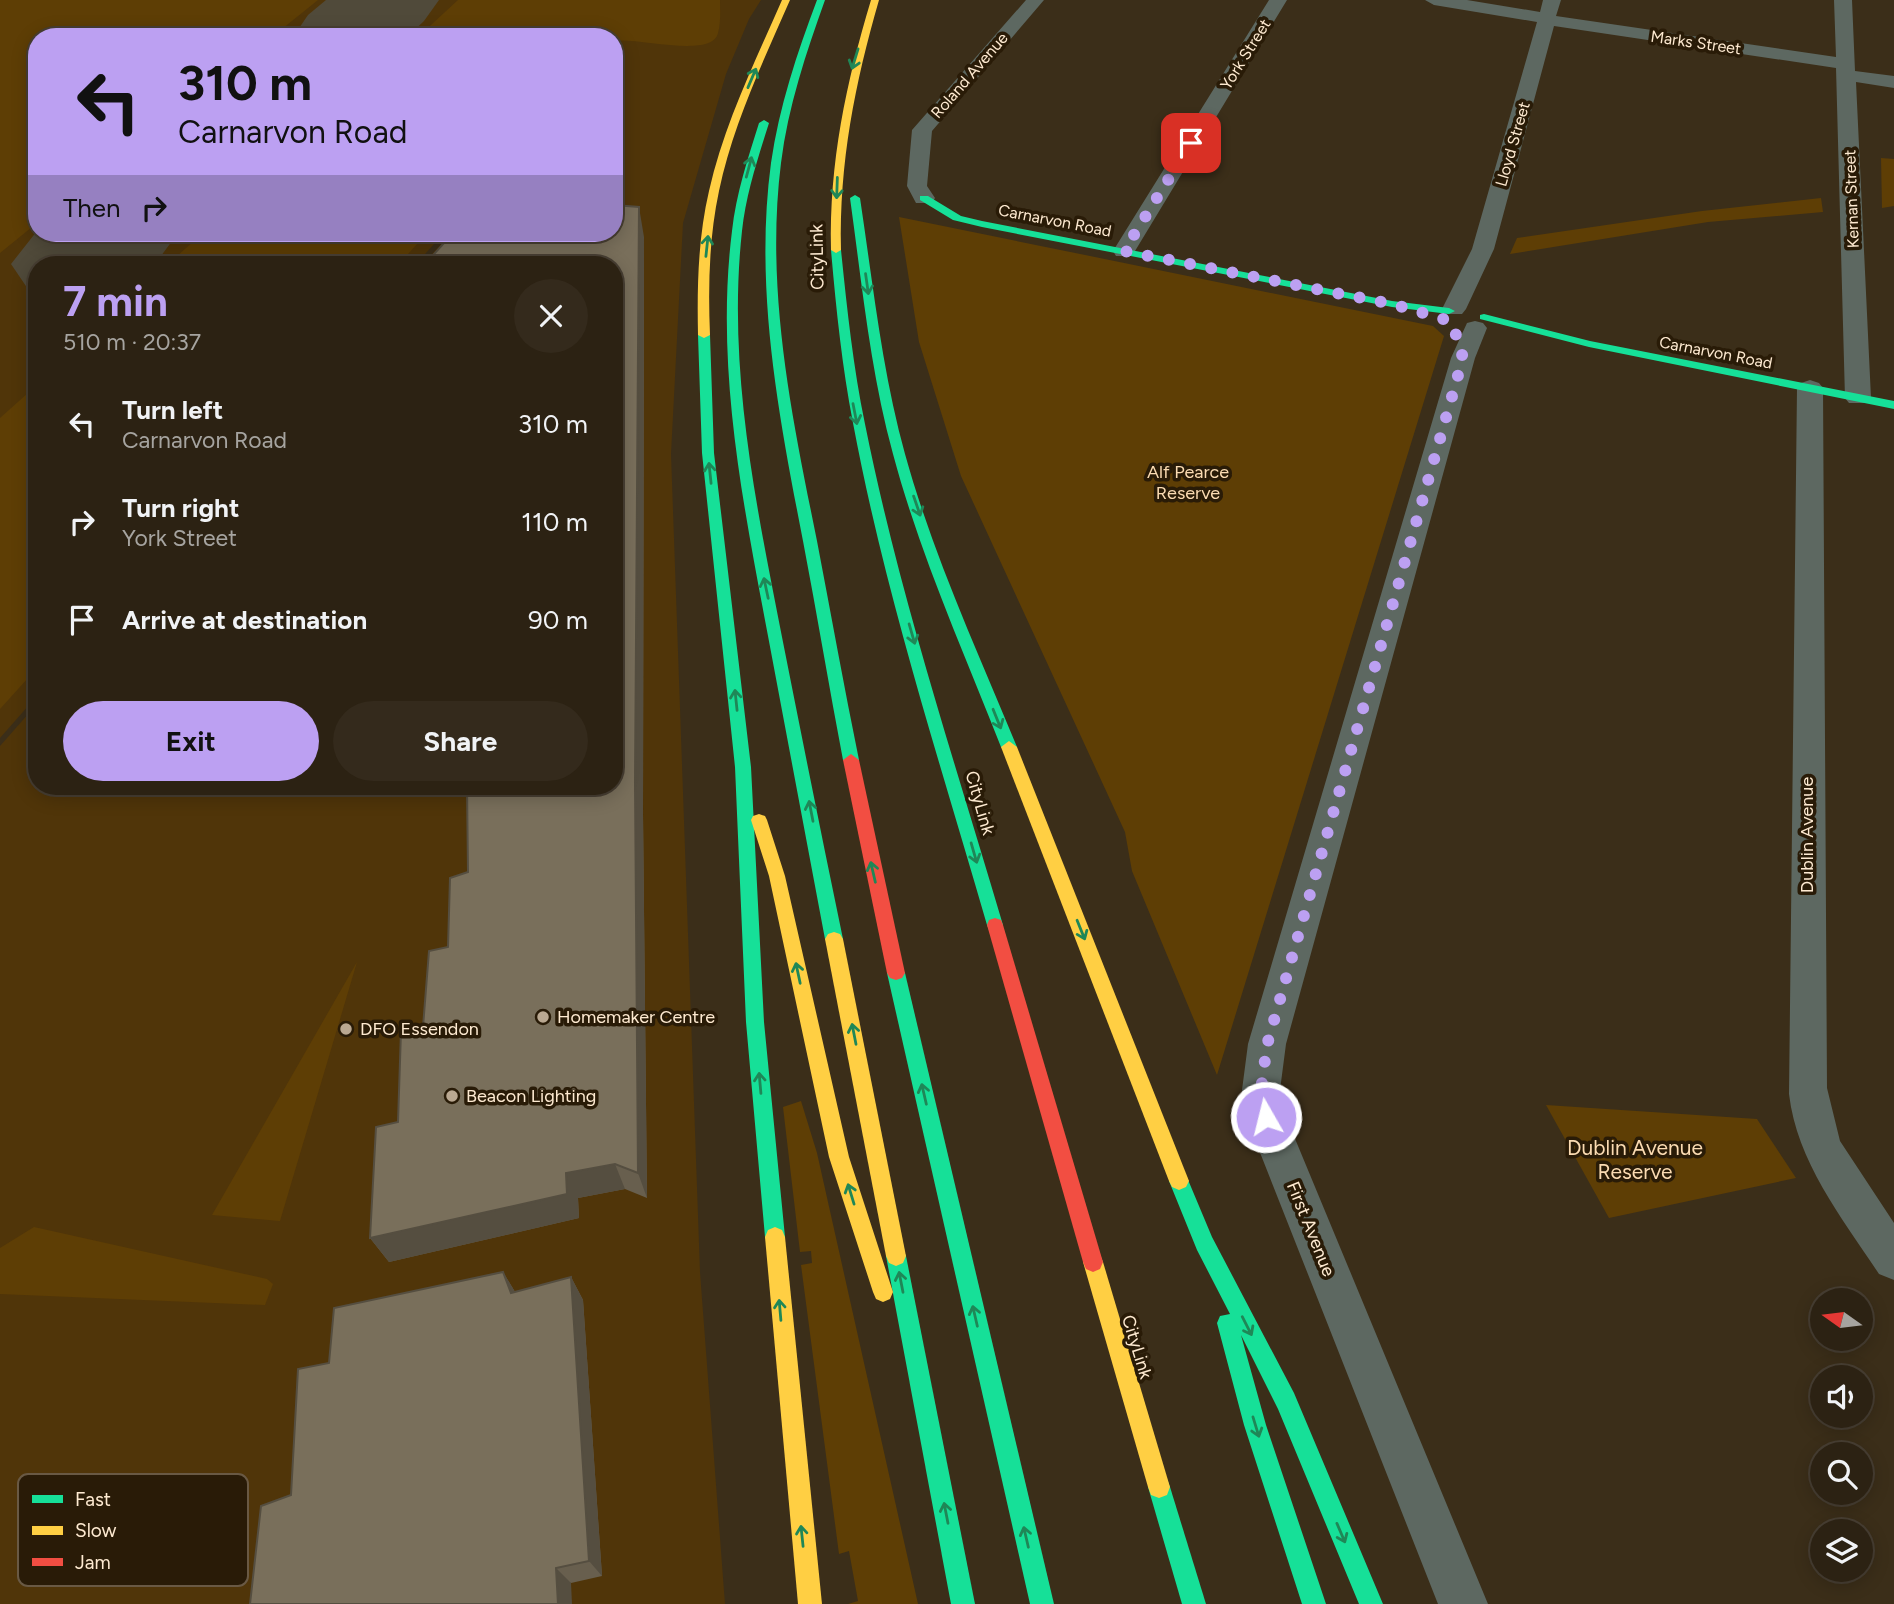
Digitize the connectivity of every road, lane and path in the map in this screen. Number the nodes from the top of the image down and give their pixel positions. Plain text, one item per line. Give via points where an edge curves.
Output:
1 (786, 0) edge
2 (821, 0) edge
3 (875, 0) edge
4 (1035, 0) edge
5 (1278, 0) edge
6 (1434, 0) edge
7 (1843, 0) edge
8 (1549, 12) edge
9 (800, 53) junction
10 (1846, 69) junction
11 (1894, 82) edge
12 (844, 120) junction
13 (924, 198) joint
14 (1124, 251) junction
15 (1464, 323) junction
16 (1811, 388) junction
17 (1858, 398) junction
18 (1894, 405) edge
19 (743, 767) junction
20 (1204, 1243) junction
21 (1894, 1259) edge
22 (923, 1397) junction
23 (810, 1604) edge
24 (963, 1604) edge
25 (1042, 1604) edge
26 (1194, 1604) edge
27 (1314, 1604) edge
28 (1371, 1604) edge
29 (1463, 1604) edge

19 -> 1 main road via 708,453 703,307 706,251 727,142
2 - 9 main road
3 -> 12 main road, CityLink via 852,67
4 - 13 street, Roland Avenue via 922,130 917,186
5 - 14 street, York Street
6 - 8 street, Marks Street
7 - 10 street, Kernan Street
8 - 10 street, Marks Street
8 - 15 street, Lloyd Street via 1483,248 1466,287
22 -> 9 main road via 761,562 732,336 733,283 747,175 767,116
25 -> 9 main road via 861,818 774,340 771,225 776,156 784,106
10 - 11 street, Marks Street
10 - 17 street, Kernan Street
12 -> 20 main road via 880,362 899,454 935,560
12 -> 26 main road, CityLink via 837,187 837,300 868,479
13 - 14 main road, Carnarvon Road via 957,218
14 - 15 main road, Carnarvon Road via 1392,304
15 - 16 main road, Carnarvon Road via 1532,331
15 - 29 street, First Avenue via 1267,1045 1261,1090 1266,1117
16 - 17 main road, Carnarvon Road
16 - 21 street, Dublin Avenue via 1806,1043 1810,1107 1820,1140 1842,1181
17 - 18 main road, Carnarvon Road
22 -> 19 main road via 839,1157 776,876
23 -> 19 main road via 755,1022
20 -> 27 main road via 1255,1425
20 -> 28 main road via 1286,1401
24 -> 22 main road

